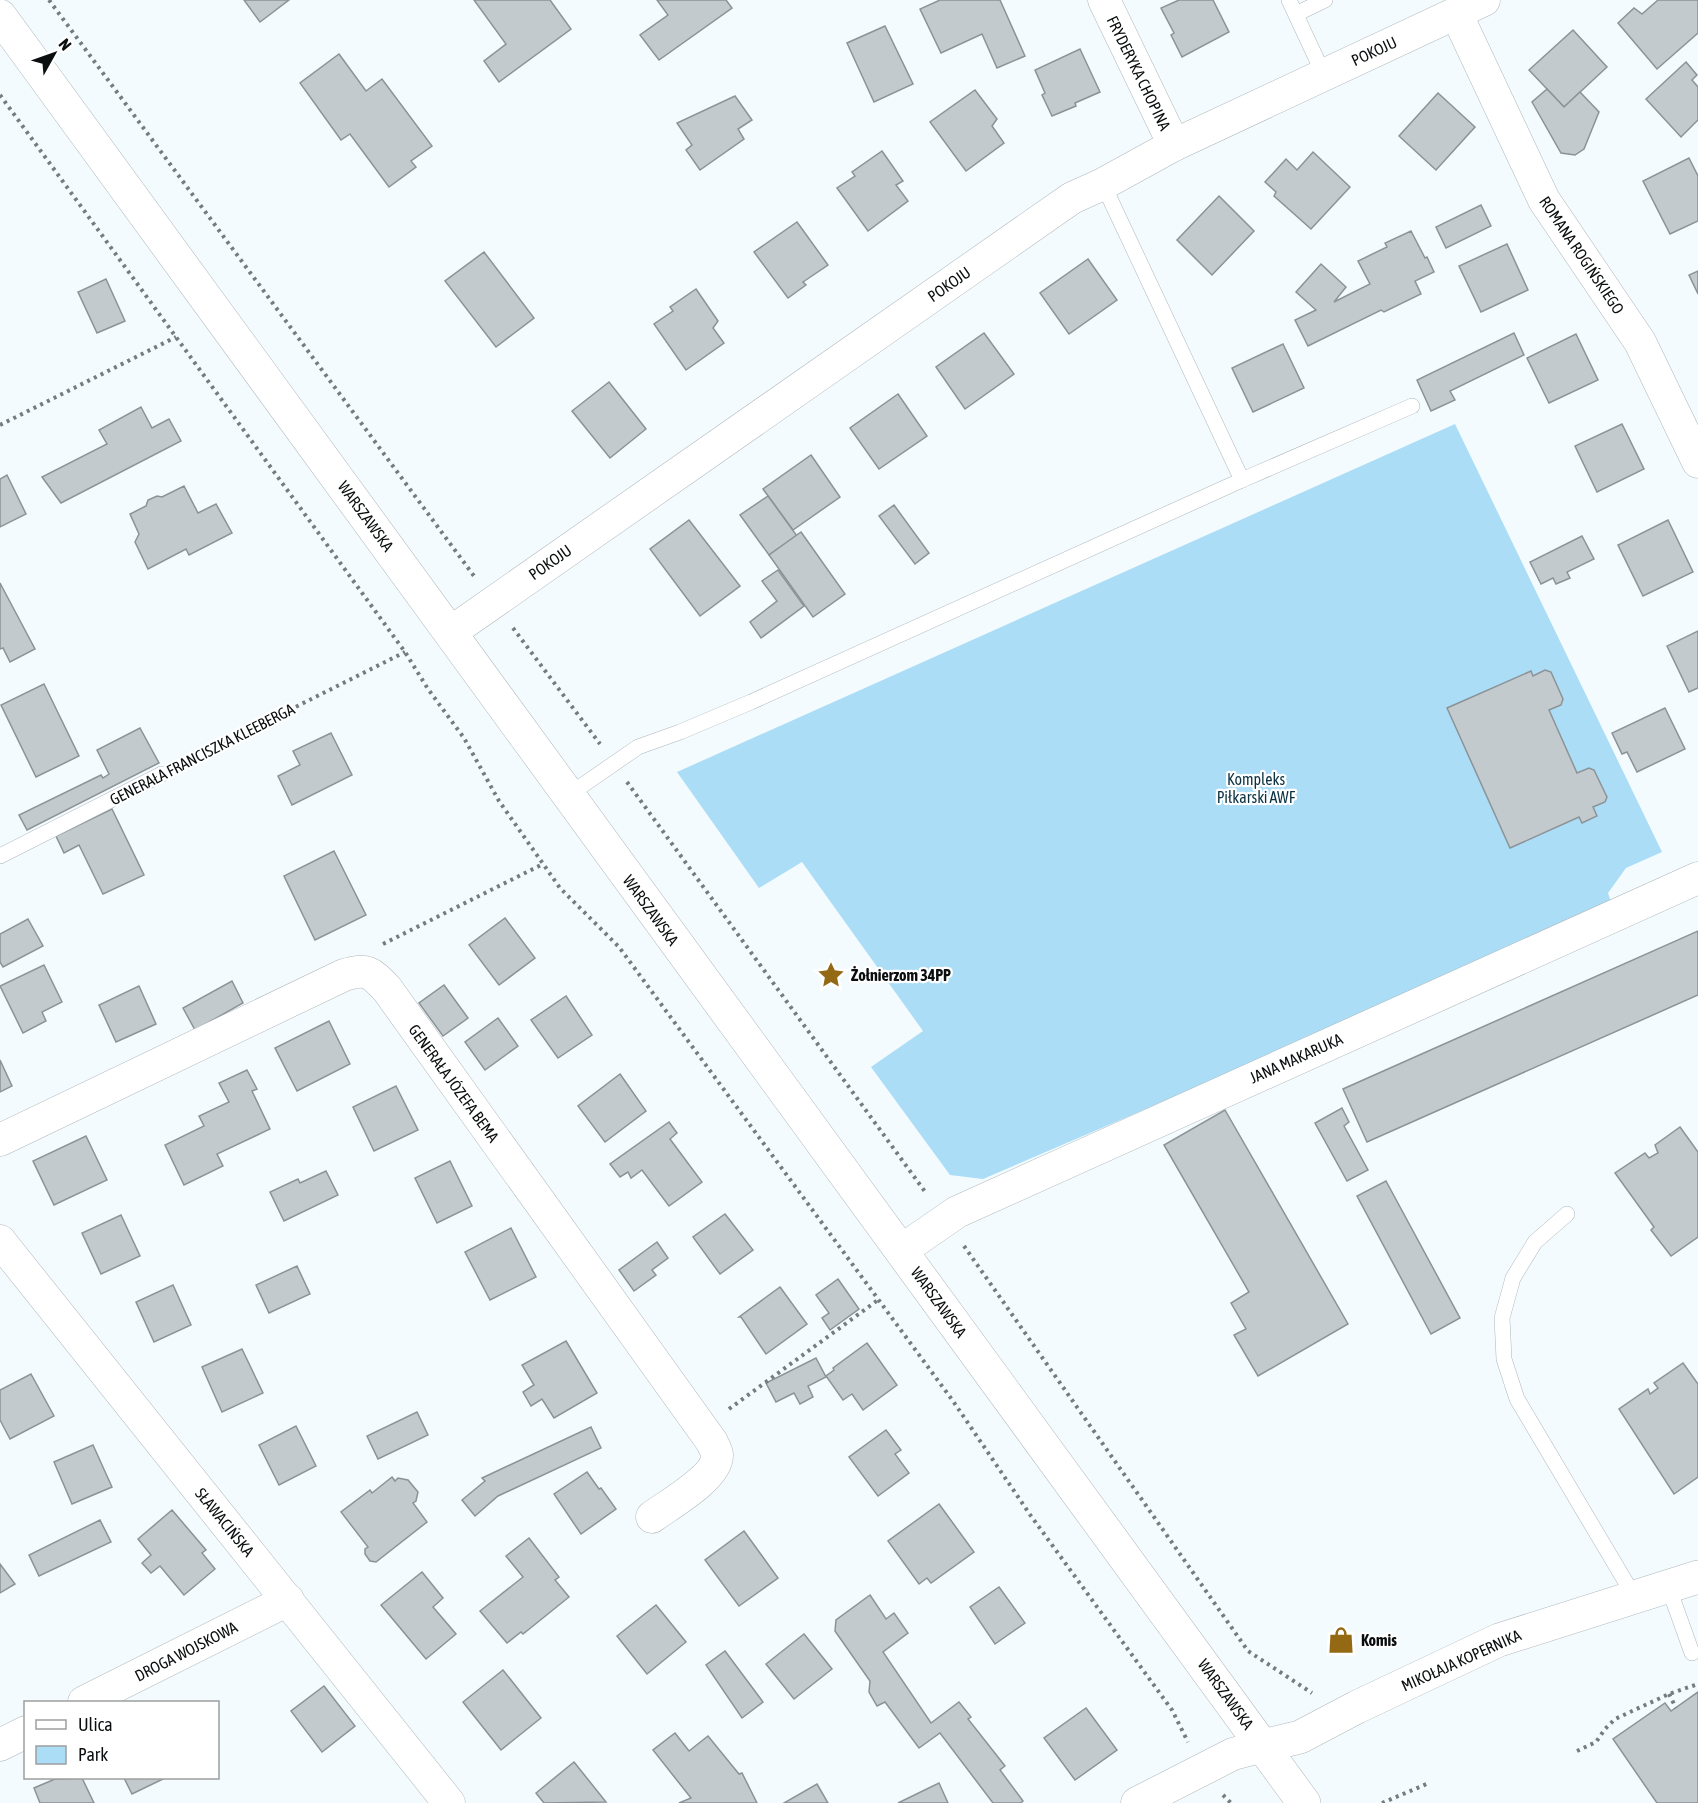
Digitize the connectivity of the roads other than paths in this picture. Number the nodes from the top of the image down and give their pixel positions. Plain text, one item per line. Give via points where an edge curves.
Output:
1 (1104, 0) edge
2 (1289, 0) edge
3 (1325, 0) edge
4 (1470, 6) edge
5 (1296, 14) junction
6 (0, 16) edge
7 (1324, 75) junction
8 (1174, 145) junction
9 (1103, 184) junction
10 (1412, 406) dead end
11 (1698, 462) edge
12 (1242, 480) junction
13 (451, 632) junction
14 (162, 774) road end
15 (567, 796) junction
16 (0, 856) edge
17 (1698, 878) edge
18 (0, 1140) edge
19 (1567, 1214) dead end
20 (0, 1241) edge
21 (902, 1250) junction
22 (652, 1517) dead end
23 (1683, 1581) edge
24 (1634, 1596) junction
25 (288, 1600) junction
26 (1692, 1653) dead end
27 (86, 1701) edge
28 (24, 1733) edge
29 (0, 1745) edge
30 (1263, 1746) junction
31 (449, 1803) edge
32 (1137, 1803) edge
33 (1304, 1803) edge

1 - 8 street, FRYDERYKA CHOPINA
2 - 5 lane
3 - 5 lane
4 - 7 street, POKOJU
4 - 11 street, ROMANA ROGIŃSKIEGO via 1544,200 1640,342
5 - 7 lane
6 - 13 street, WARSZAWSKA
7 - 8 street, POKOJU
8 - 9 street, POKOJU
9 - 12 lane
9 - 13 street, POKOJU via 1072,198
10 - 12 lane
12 - 15 lane via 751,702 638,747
13 - 15 street, WARSZAWSKA
14 - 16 lane, GENERAŁA FRANCISZKA KLEEBERGA
15 - 21 street, WARSZAWSKA
17 - 21 street, JANA MAKARUKA via 957,1212
18 - 22 street, GENERAŁA JÓZEFA BEMA via 344,975 360,970 374,976 712,1442 717,1455 704,1479
19 - 24 lane via 1535,1242 1513,1278 1502,1318 1504,1359 1517,1399
20 - 25 street, SŁAWACIŃSKA
21 - 30 street, WARSZAWSKA
23 - 24 street, MIKOŁAJA KOPERNIKA
23 - 26 lane
24 - 30 street, MIKOŁAJA KOPERNIKA via 1499,1640 1300,1737
25 - 27 street, DROGA WOJSKOWA
25 - 31 street, SŁAWACIŃSKA
28 - 29 street
30 - 32 street via 1233,1754
30 - 33 street, WARSZAWSKA

